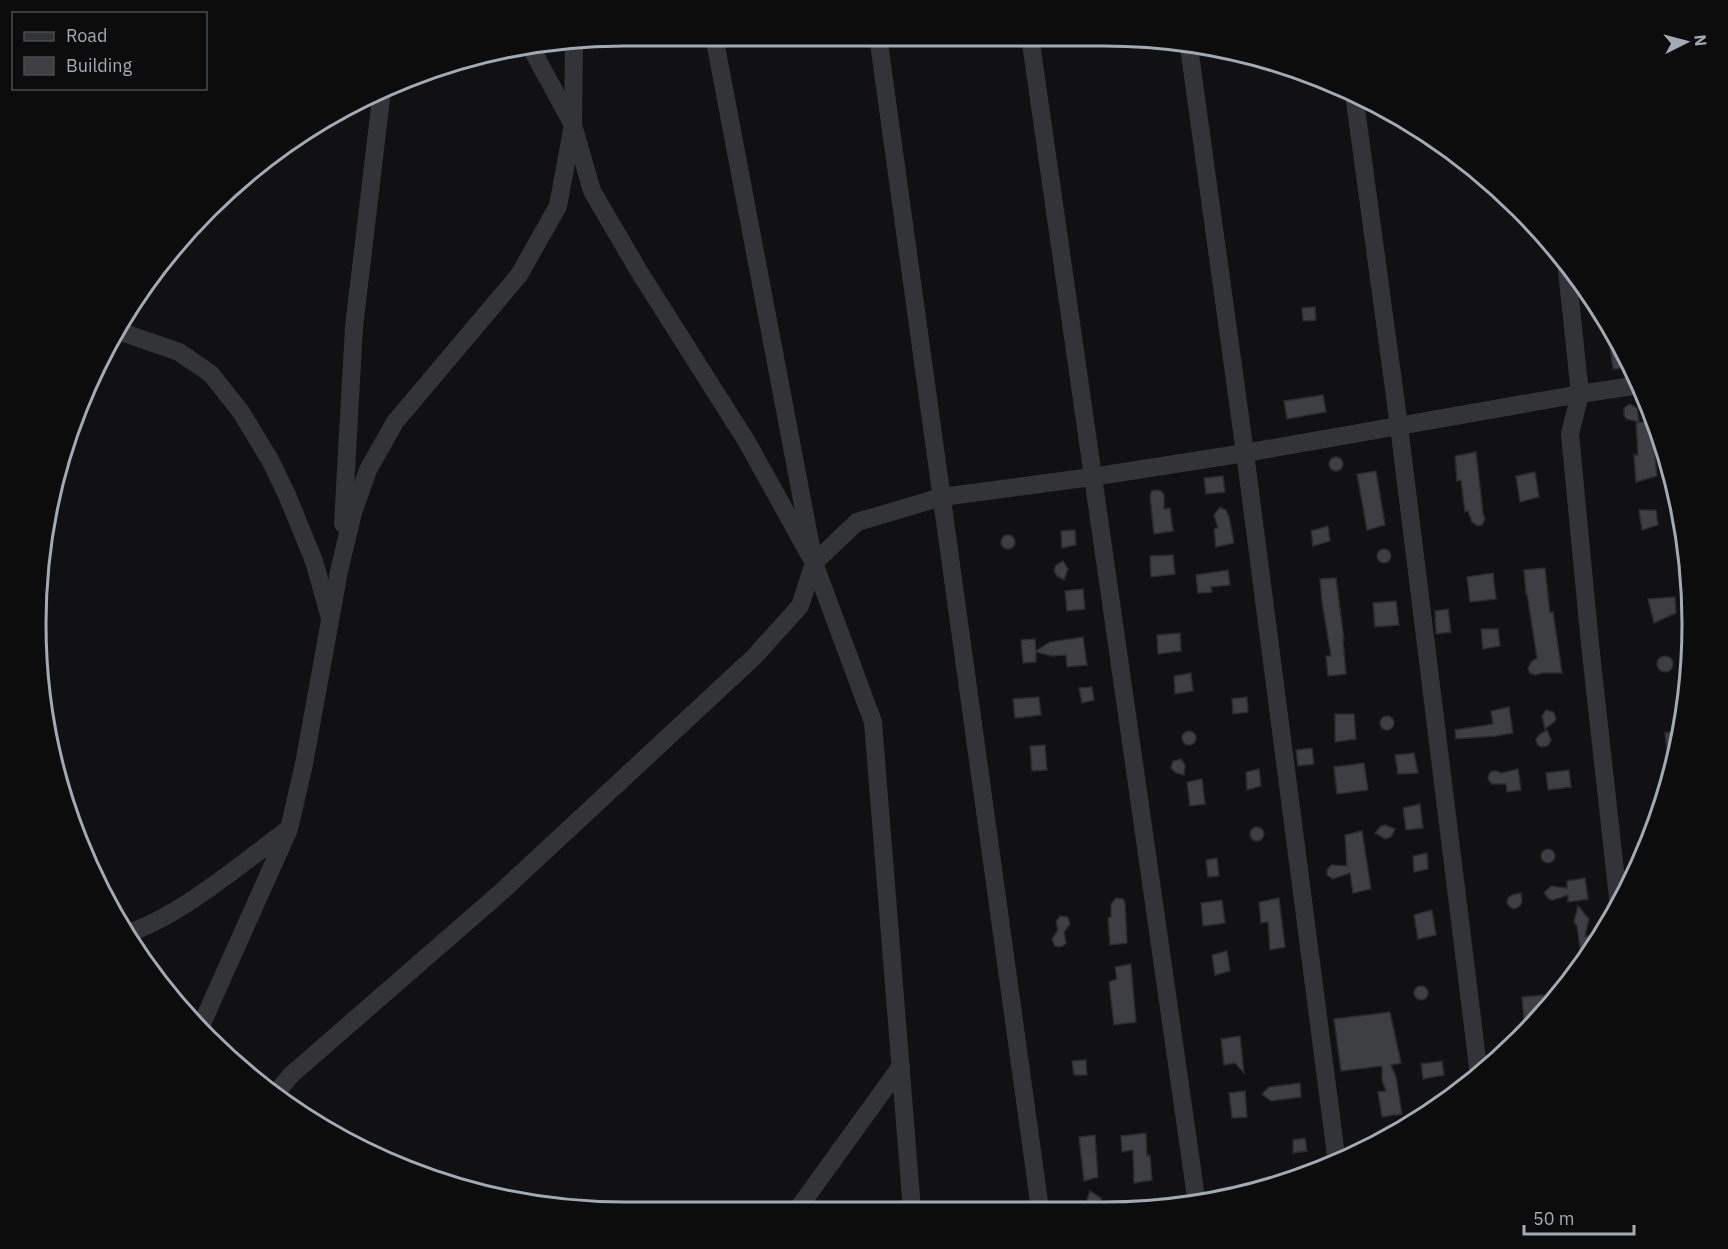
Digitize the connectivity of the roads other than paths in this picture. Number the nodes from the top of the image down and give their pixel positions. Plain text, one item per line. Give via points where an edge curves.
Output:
1 (716, 46) edge
2 (879, 46) edge
3 (1031, 46) edge
4 (574, 49) edge
5 (1190, 53) edge
6 (534, 54) edge
7 (381, 100) edge
8 (1355, 104) edge
9 (573, 125) junction
10 (1568, 281) edge
11 (125, 333) edge
12 (1630, 386) edge
13 (1580, 394) junction
14 (1399, 426) junction
15 (1245, 453) junction
16 (1092, 477) junction
17 (942, 497) junction
18 (814, 563) junction
19 (339, 571) junction
20 (331, 622) junction
21 (289, 829) junction
22 (1617, 889) edge
23 (135, 931) edge
24 (204, 1020) edge
25 (1478, 1065) edge
26 (901, 1066) junction
27 (280, 1088) edge
28 (1336, 1154) edge
29 (1196, 1195) edge
30 (803, 1202) edge
31 (911, 1202) edge
32 (1039, 1202) edge

1 - 18 street
2 - 17 street
3 - 16 street
4 - 9 street
5 - 15 street
6 - 9 street
7 - 19 street via 354,327
8 - 14 street
9 - 18 street via 592,192 747,442
9 - 19 street via 558,206 519,275 395,422 368,470
10 - 13 street
11 - 20 street via 179,352 211,374 241,412 287,495 314,561
12 - 13 street
13 - 14 street
13 - 22 street via 1570,434
14 - 15 street
14 - 25 street
15 - 16 street
15 - 28 street
16 - 17 street
16 - 29 street
17 - 18 street via 857,522
17 - 32 street
18 - 26 street via 873,722
18 - 27 street via 800,606 754,657 500,893
19 - 20 street
20 - 21 street
21 - 23 street via 194,899
21 - 24 street
26 - 30 street
26 - 31 street

